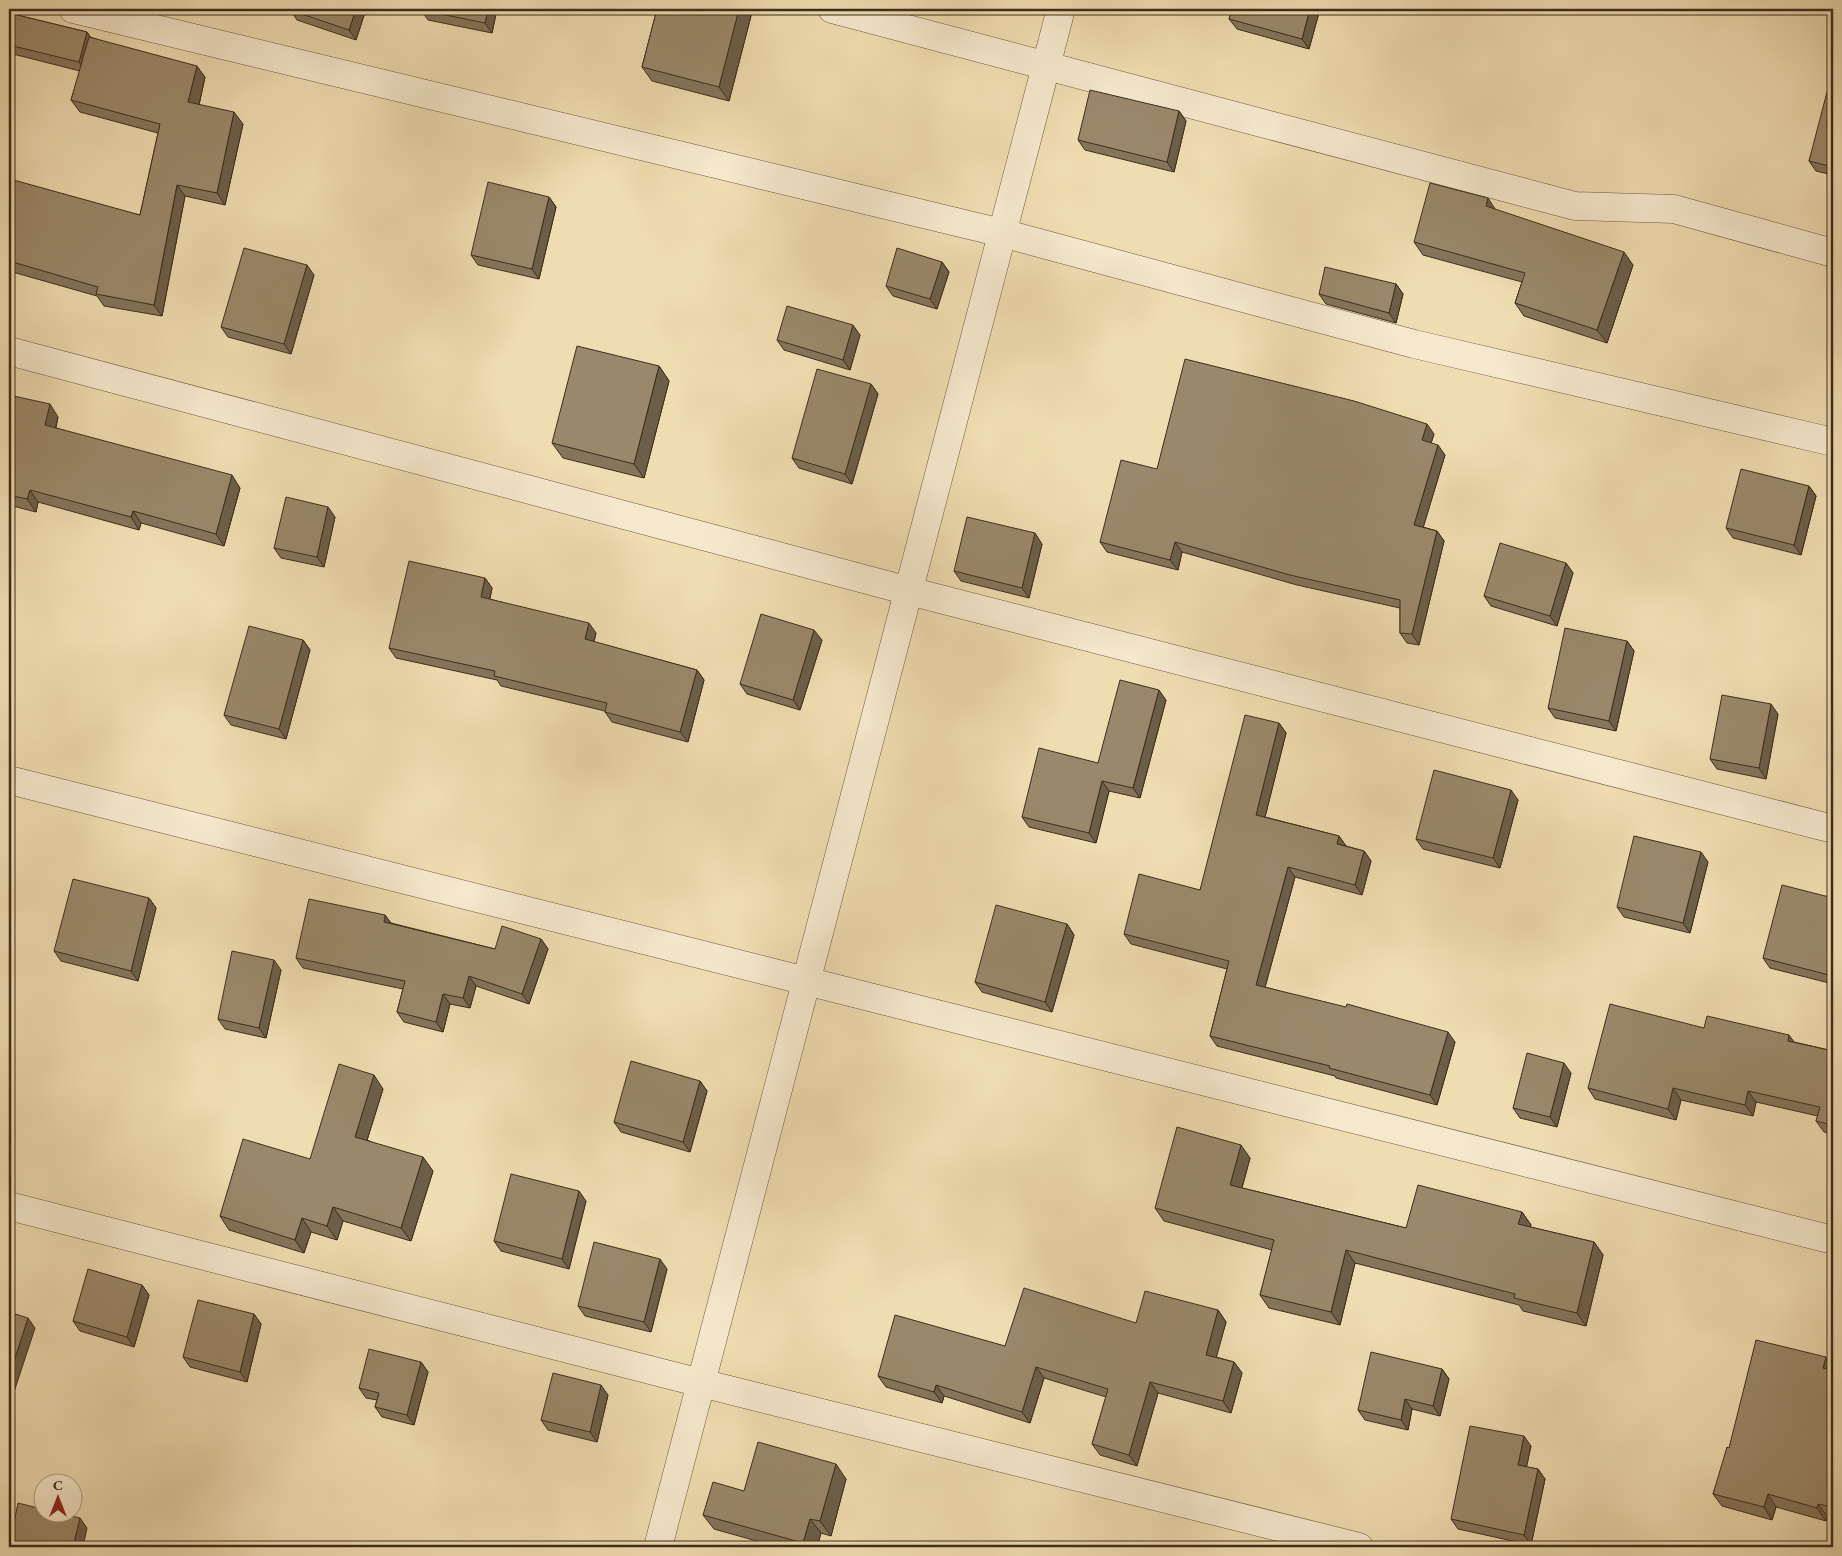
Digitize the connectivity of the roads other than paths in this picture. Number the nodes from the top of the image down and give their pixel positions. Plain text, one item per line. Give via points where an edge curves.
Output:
1 (72, 9) edge
2 (832, 9) edge
3 (1061, 9) edge
4 (163, 20) edge
5 (1044, 67) junction
6 (1002, 233) junction
7 (1833, 253) edge
8 (9, 351) edge
9 (1833, 442) edge
10 (909, 591) junction
11 (9, 780) edge
12 (1833, 829) edge
13 (806, 981) junction
14 (9, 1206) edge
15 (1833, 1240) edge
16 (701, 1383) junction
17 (658, 1547) edge
18 (1359, 1547) edge

1 - 4 street
2 - 5 street
3 - 5 street
4 - 6 street
5 - 6 street
5 - 7 street via 1575,206 1674,209
6 - 9 street via 1414,344
6 - 10 street
8 - 10 street
10 - 12 street
10 - 13 street
11 - 13 street
13 - 15 street
13 - 16 street
14 - 16 street
16 - 17 street
16 - 18 street

